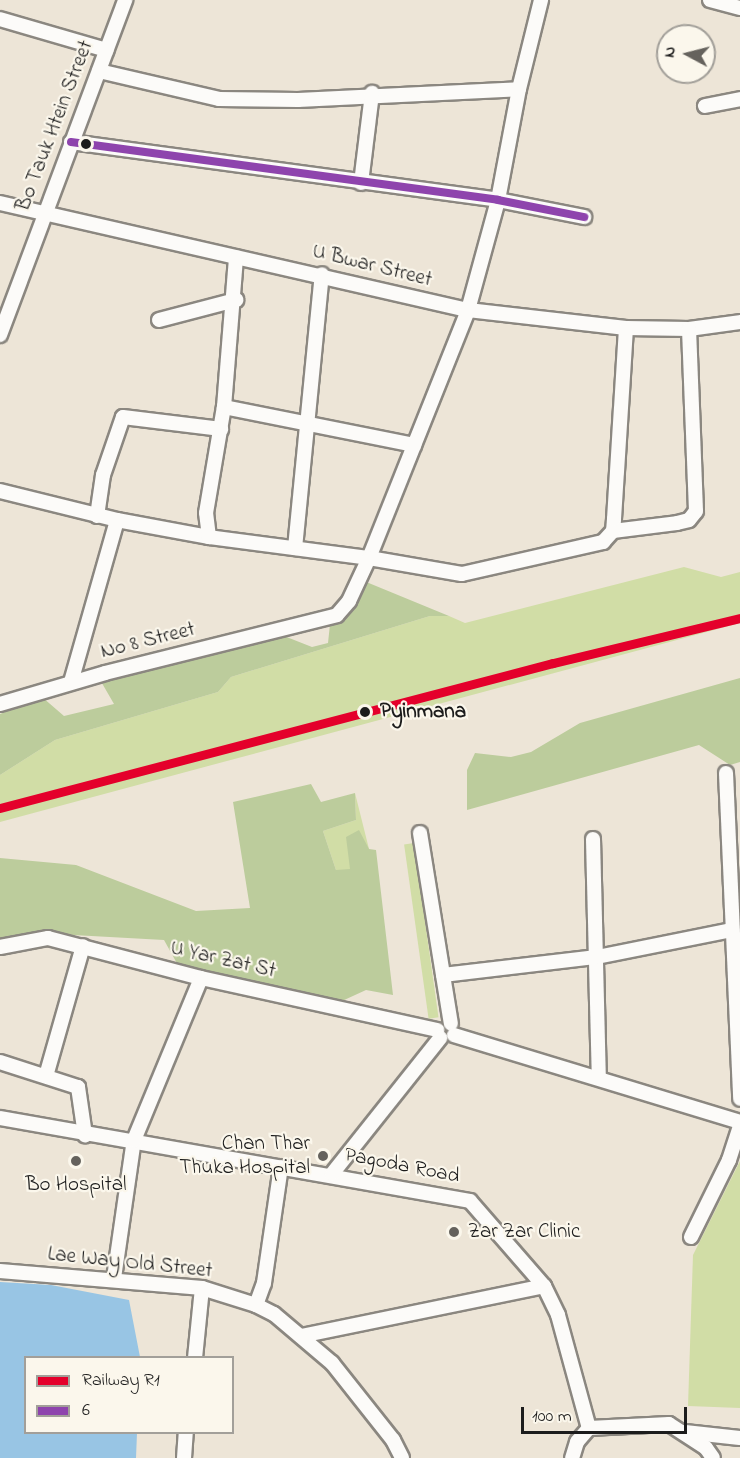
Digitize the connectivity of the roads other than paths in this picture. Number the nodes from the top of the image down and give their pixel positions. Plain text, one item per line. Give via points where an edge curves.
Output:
1 (125, 0) edge
2 (541, 0) edge
3 (710, 0) edge
4 (740, 8) edge
5 (0, 20) edge
6 (107, 50) junction
7 (99, 71) junction
8 (519, 89) junction
9 (372, 93) junction
10 (740, 99) edge
11 (705, 106) dead end
12 (72, 142) junction
13 (362, 183) junction
14 (498, 200) junction
15 (0, 203) edge
16 (44, 213) junction
17 (584, 217) dead end
18 (236, 256) junction
19 (322, 274) junction
20 (236, 300) junction
21 (468, 310) junction
22 (159, 320) dead end
23 (740, 322) edge
24 (626, 327) junction
25 (689, 329) junction
26 (0, 335) edge
27 (224, 407) junction
28 (306, 422) junction
29 (221, 429) junction
30 (414, 445) junction
31 (0, 491) edge
32 (97, 516) junction
33 (117, 520) junction
34 (613, 531) junction
35 (209, 537) junction
36 (296, 548) junction
37 (369, 558) junction
38 (71, 682) junction
39 (0, 704) edge
40 (726, 773) dead end
41 (420, 834) dead end
42 (593, 839) dead end
43 (732, 930) junction
44 (83, 946) junction
45 (0, 947) edge
46 (597, 957) junction
47 (443, 975) junction
48 (201, 978) junction
49 (446, 1032) junction
50 (0, 1062) edge
51 (46, 1076) junction
52 (599, 1077) junction
53 (740, 1099) edge
54 (0, 1118) edge
55 (740, 1124) edge
56 (85, 1134) junction
57 (134, 1140) junction
58 (281, 1167) junction
59 (332, 1174) junction
60 (691, 1237) dead end
61 (0, 1271) edge
62 (114, 1278) junction
63 (544, 1286) junction
64 (202, 1288) junction
65 (256, 1305) junction
66 (301, 1336) junction
67 (195, 1356) edge
68 (590, 1428) junction
69 (685, 1432) junction
70 (186, 1434) edge
71 (740, 1438) edge
72 (184, 1458) edge
73 (402, 1458) edge
74 (572, 1458) edge
75 (713, 1458) edge

1 - 6 street, Bo Tauk Htein Street
2 - 8 street, No 8 Street
3 - 4 street
5 - 6 street
6 - 7 street, Bo Tauk Htein Street
7 - 9 street via 219,99 298,100
7 - 12 street, Bo Tauk Htein Street
8 - 9 street
8 - 14 street, No 8 Street
9 - 13 street
10 - 11 street
12 - 13 street
12 - 16 street, Bo Tauk Htein Street
13 - 14 street
14 - 17 street
14 - 21 street, No 8 Street
15 - 16 street, U Bwar Street
16 - 18 street, U Bwar Street
16 - 26 street, Bo Tauk Htein Street
18 - 19 street, U Bwar Street
18 - 20 street
19 - 21 street, U Bwar Street
19 - 28 street
20 - 22 street
20 - 27 street
21 - 24 street, U Bwar Street
21 - 30 street, No 8 Street
23 - 25 street, U Bwar Street
24 - 25 street, U Bwar Street
24 - 34 street
25 - 34 street via 696,511 689,520
27 - 28 street
27 - 29 street
28 - 30 street
28 - 36 street
29 - 32 street via 123,417 118,420
29 - 35 street via 206,513
30 - 37 street, No 8 Street
31 - 32 street
32 - 33 street
33 - 35 street
33 - 38 street
34 - 37 street via 603,542 479,572 455,573
35 - 36 street
36 - 37 street
37 - 38 street, No 8 Street via 344,610 326,619
38 - 39 street, No 8 Street
40 - 43 street
41 - 47 street
42 - 46 street
43 - 46 street
43 - 53 street
44 - 45 street, U Yar Zat St via 48,938
44 - 48 street, U Yar Zat St
44 - 51 street
46 - 47 street
46 - 52 street
47 - 49 street
48 - 49 street, U Yar Zat St
48 - 57 street
49 - 52 street, U Yar Zat St
49 - 59 street
50 - 51 street
51 - 56 street via 78,1087
52 - 55 street, U Yar Zat St
54 - 56 street, Pagoda Road
55 - 60 street via 729,1160
56 - 57 street, Pagoda Road
57 - 58 street, Pagoda Road
57 - 62 street
58 - 59 street, Pagoda Road
58 - 65 street via 264,1283
59 - 63 street, Pagoda Road via 470,1201
61 - 62 street, Lae Way Old Street
62 - 64 street, Lae Way Old Street
63 - 66 street
63 - 68 street, Pagoda Road via 558,1315
64 - 65 street, Lae Way Old Street
64 - 67 street
65 - 66 street, Lae Way Old Street
66 - 73 street, Lae Way Old Street via 332,1363 393,1440
68 - 69 street via 669,1424
68 - 74 street via 578,1442
69 - 71 street
69 - 75 street
70 - 72 street

